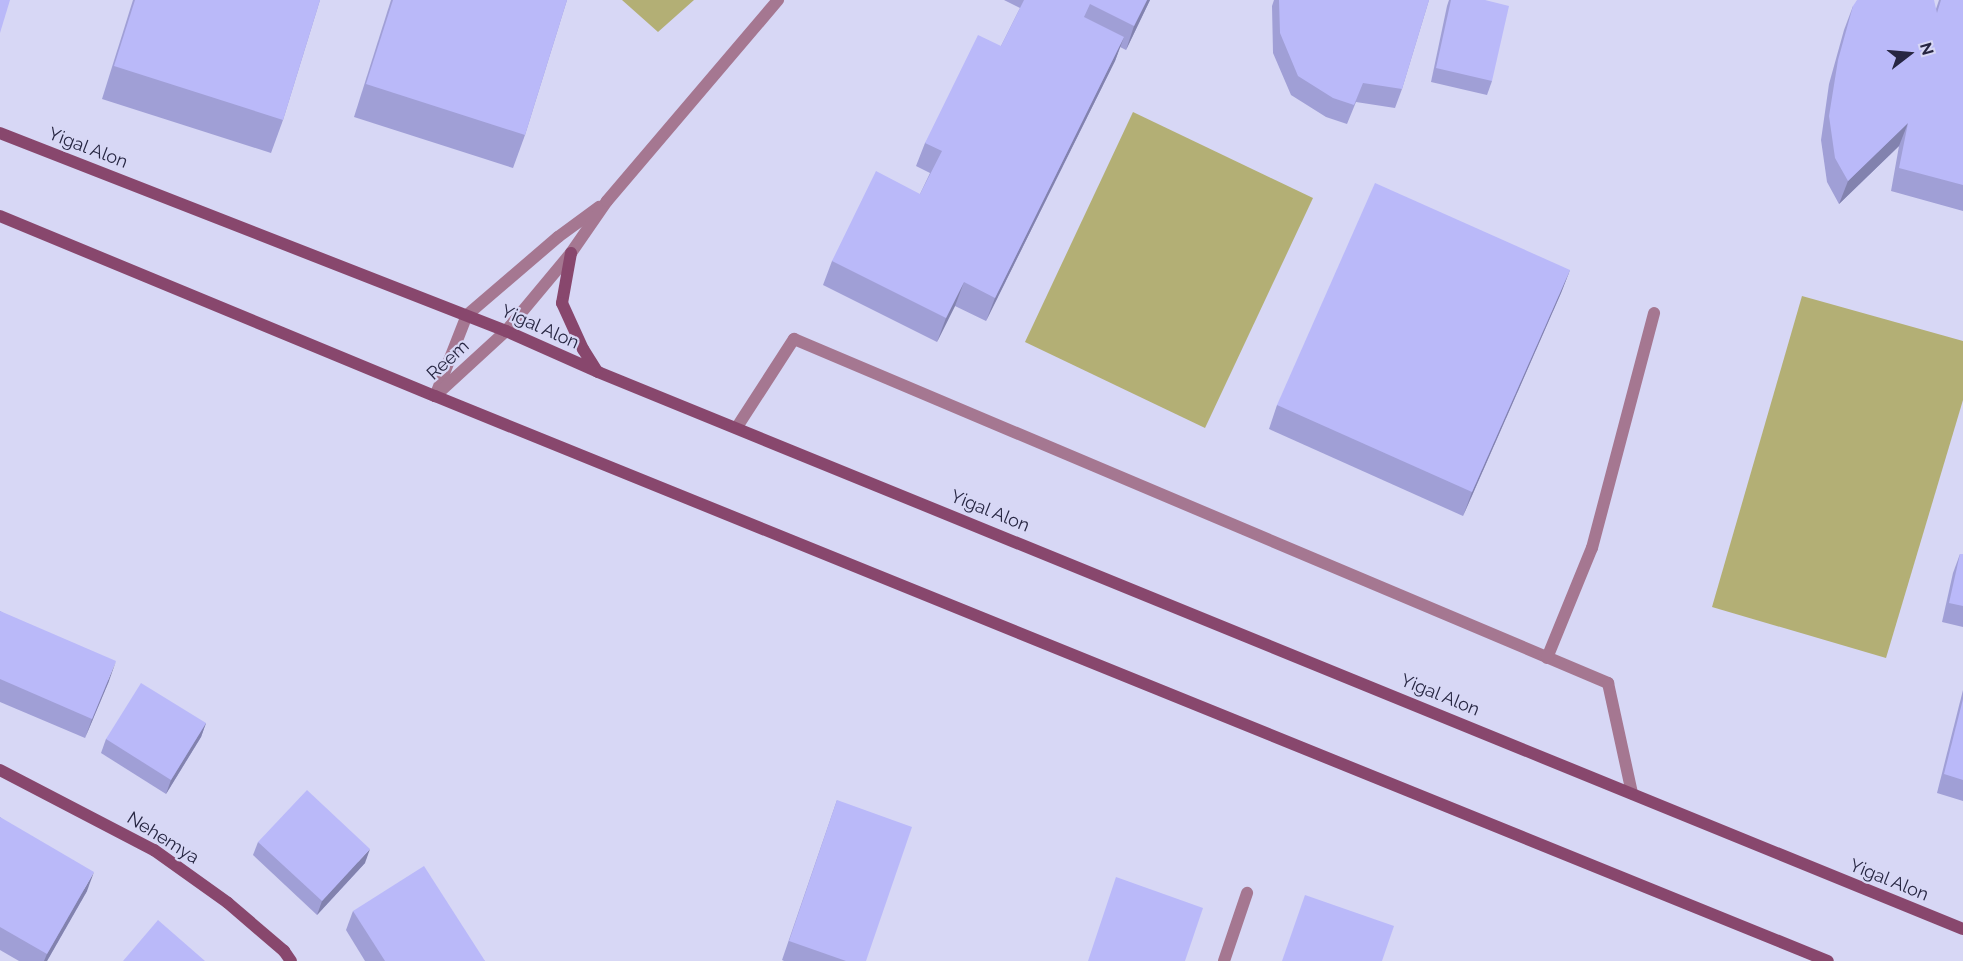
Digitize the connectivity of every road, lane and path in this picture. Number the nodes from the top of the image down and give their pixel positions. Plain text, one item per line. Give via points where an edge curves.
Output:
1 (778, 0) edge
2 (0, 133) edge
3 (607, 201) junction
4 (0, 216) edge
5 (571, 253) junction
6 (1654, 313) dead end
7 (466, 315) junction
8 (506, 331) junction
9 (598, 372) junction
10 (435, 396) junction
11 (737, 427) junction
12 (1547, 658) junction
13 (0, 770) edge
14 (1632, 793) junction
15 (1247, 893) dead end
16 (1963, 929) edge
17 (291, 961) edge
18 (1224, 961) edge
19 (1828, 961) edge

1 - 3 street, Reem
2 - 7 main road, Yigal Alon
3 - 5 street, Reem
3 - 7 street, Reem
4 - 10 main road
5 - 8 street, Reem
5 - 9 main road via 562,303
6 - 12 street via 1592,548
7 - 8 main road, Yigal Alon
7 - 10 street, Reem
8 - 9 main road, Yigal Alon
8 - 10 street, Reem
9 - 11 main road, Yigal Alon
10 - 19 main road
11 - 12 street via 794,339
11 - 14 main road, Yigal Alon
12 - 14 street via 1608,683
13 - 17 main road, Nehemya via 154,850 228,903
14 - 16 main road, Yigal Alon
15 - 18 street

